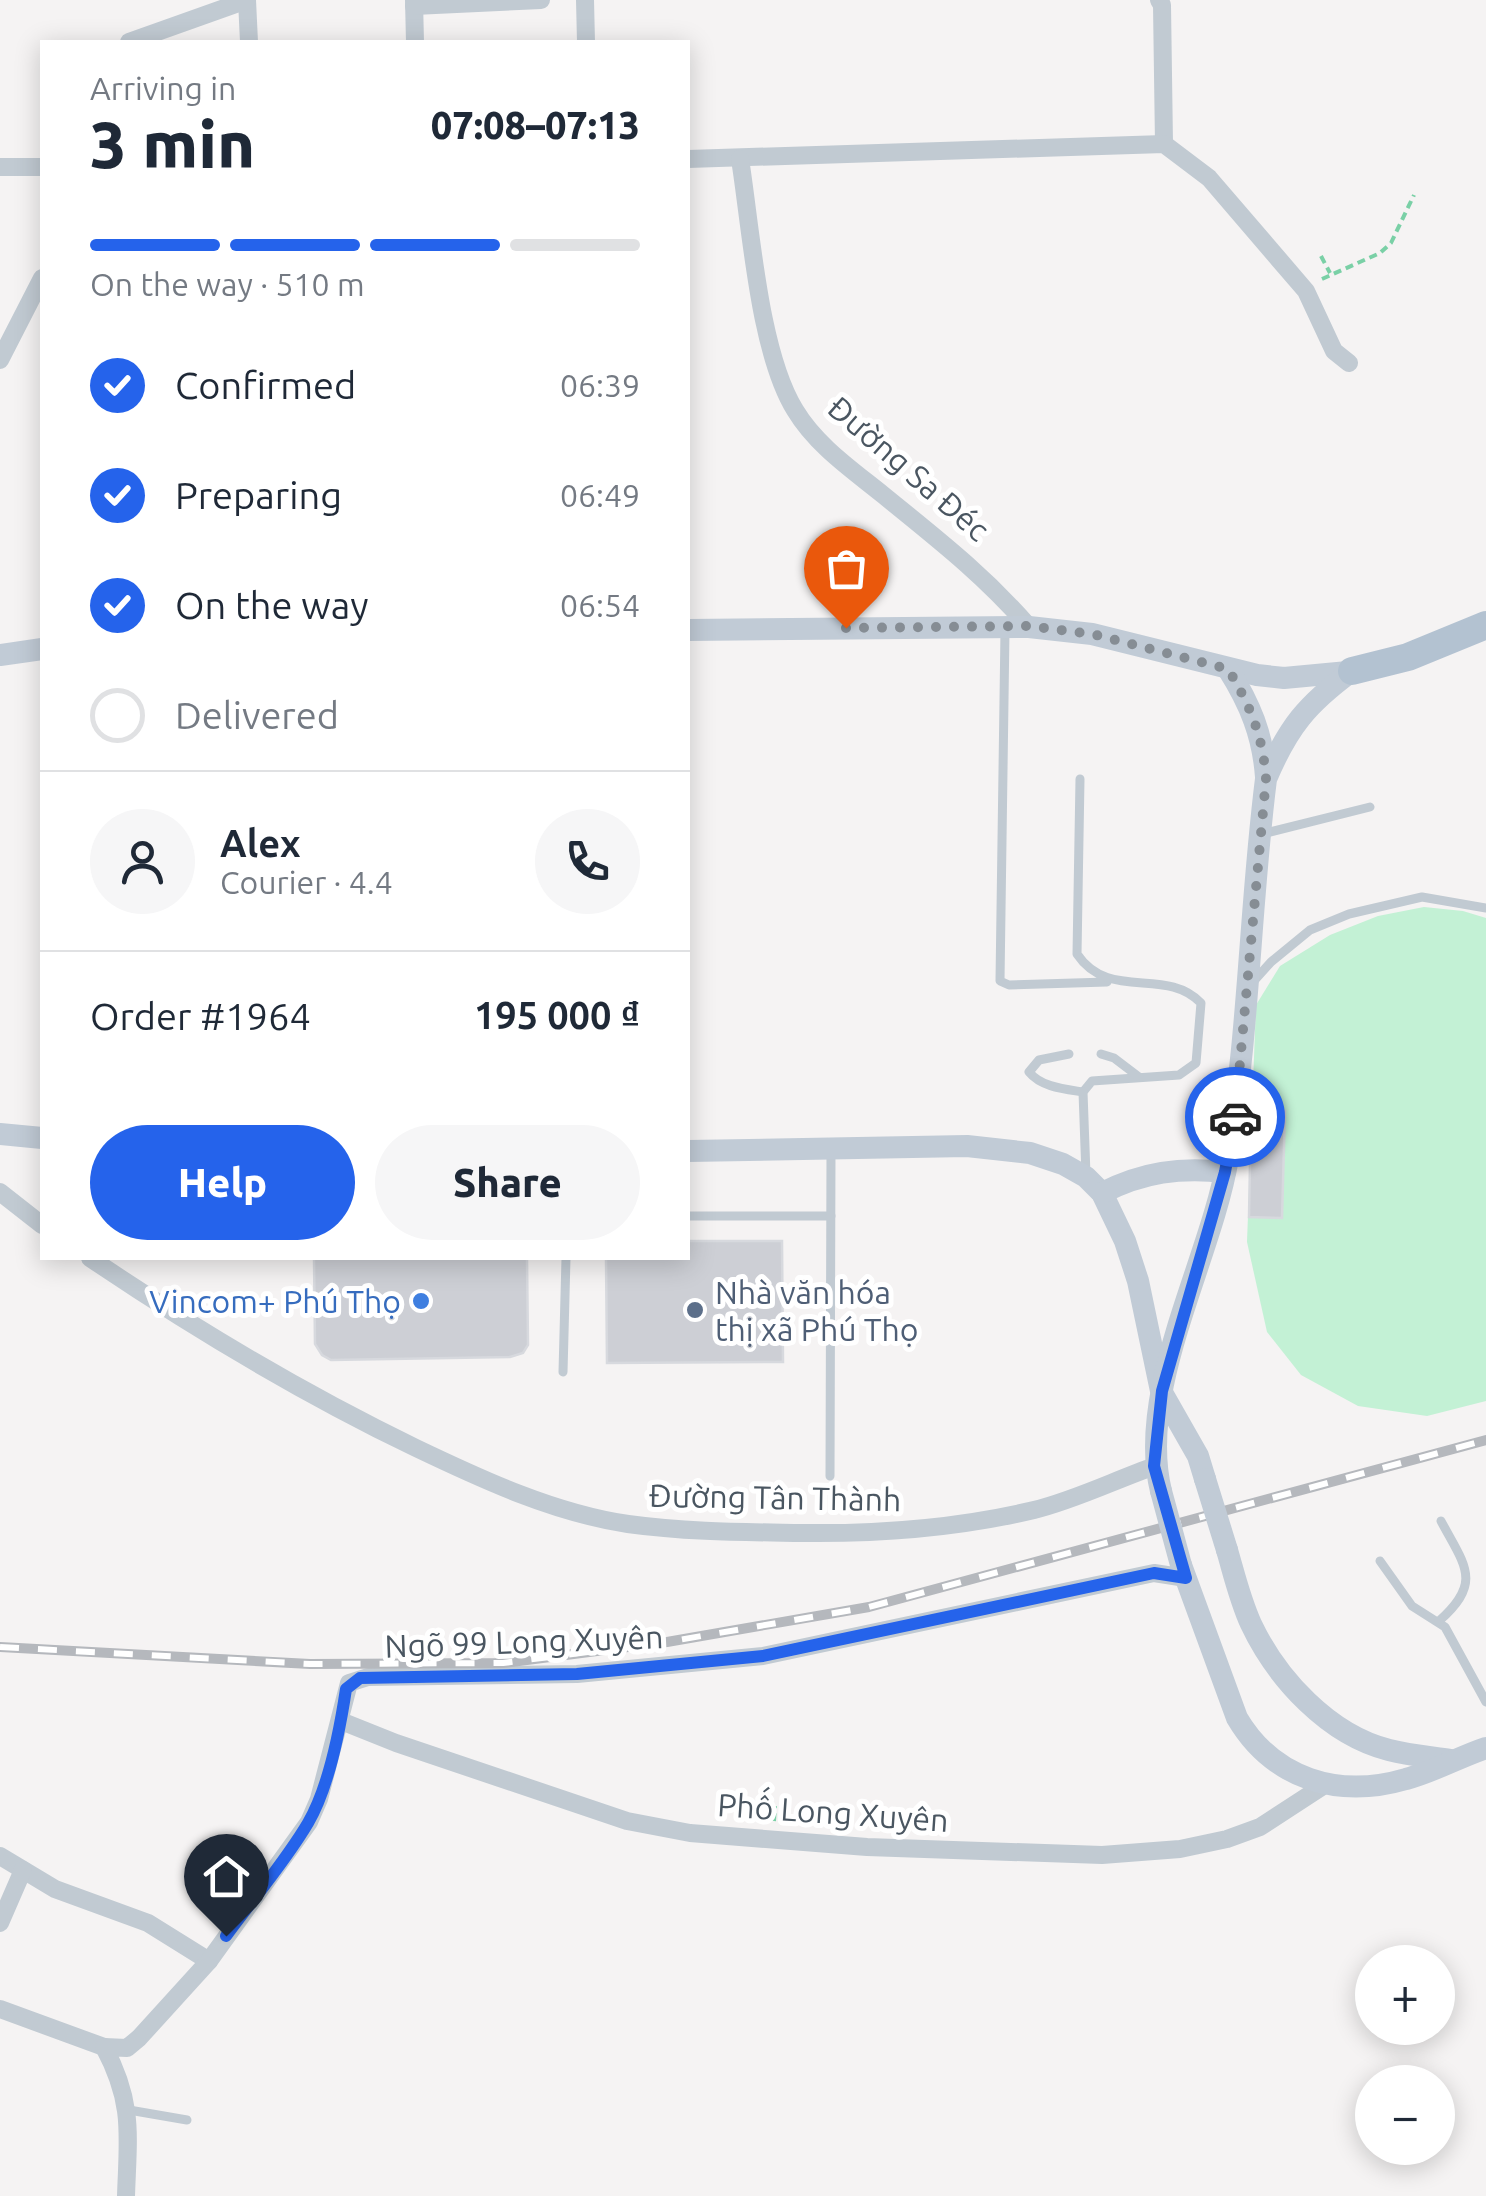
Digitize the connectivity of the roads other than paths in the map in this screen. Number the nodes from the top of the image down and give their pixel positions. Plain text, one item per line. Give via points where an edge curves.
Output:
1 (247, 0) edge
2 (541, 0) edge
3 (585, 0) edge
4 (1160, 0) edge
5 (414, 3) edge
6 (135, 40) edge
7 (249, 40) edge
8 (414, 40) edge
9 (586, 40) edge
10 (1164, 144) junction
11 (740, 158) junction
12 (690, 159) edge
13 (40, 167) edge
14 (0, 168) edge
15 (40, 282) edge
16 (0, 360) edge
17 (1349, 363) dead end
18 (1486, 624) edge
19 (1029, 626) junction
20 (1004, 627) junction
21 (690, 630) edge
22 (40, 649) edge
23 (0, 655) edge
24 (1228, 669) junction
25 (1352, 671) junction
26 (1080, 779) dead end
27 (1266, 779) junction
28 (1370, 807) dead end
29 (1259, 834) junction
30 (1486, 908) edge
31 (1118, 982) junction
32 (1247, 989) junction
33 (1070, 1054) dead end
34 (1102, 1054) dead end
35 (1139, 1078) junction
36 (1082, 1092) junction
37 (0, 1134) edge
38 (40, 1138) edge
39 (831, 1149) junction
40 (690, 1151) edge
41 (1225, 1172) junction
42 (1094, 1185) junction
43 (0, 1192) edge
44 (690, 1216) edge
45 (831, 1216) junction
46 (40, 1223) edge
47 (93, 1260) edge
48 (566, 1260) edge
49 (563, 1372) dead end
50 (1162, 1391) junction
51 (1154, 1466) junction
52 (830, 1476) dead end
53 (1441, 1521) dead end
54 (1380, 1561) dead end
55 (1183, 1572) junction
56 (1438, 1621) junction
57 (1486, 1702) edge
58 (342, 1721) junction
59 (1486, 1748) edge
60 (1450, 1760) junction
61 (1323, 1786) junction
62 (0, 1856) edge
63 (22, 1870) junction
64 (0, 1923) edge
65 (209, 1961) junction
66 (0, 2009) edge
67 (104, 2047) junction
68 (128, 2110) junction
69 (186, 2120) dead end
70 (126, 2196) edge

1 - 6 street
1 - 7 street
2 - 5 street
3 - 9 street
4 - 10 street
5 - 8 street
10 - 11 street
10 - 17 street via 1209,178 1306,291 1334,352
11 - 12 street
11 - 19 street, Đường Sa Đéc via 768,339 795,410 823,446 992,583
13 - 14 street
15 - 16 street
18 - 25 main road via 1408,657
19 - 20 main road
19 - 24 main road via 1092,634
20 - 21 main road
20 - 31 lane via 1000,981
22 - 23 main road
24 - 25 main road via 1284,678
24 - 27 main road via 1254,712
25 - 27 main road via 1300,714
26 - 31 lane via 1077,954 1096,975
27 - 29 main road
28 - 29 lane
29 - 32 main road
30 - 32 lane via 1422,897 1349,914 1310,930
31 - 35 lane via 1189,991 1200,1003 1196,1063 1179,1075
32 - 41 main road
33 - 36 lane via 1039,1060 1031,1077
34 - 35 lane
35 - 36 lane via 1092,1080
36 - 42 lane
37 - 38 main road
39 - 40 main road
39 - 42 main road via 967,1146 1030,1153
39 - 45 lane
41 - 42 main road via 1149,1173
41 - 50 main road
42 - 50 main road via 1138,1282
43 - 46 street
44 - 45 lane
45 - 52 lane
47 - 51 street, Đường Tân Thành via 186,1323 338,1410 478,1478 626,1523 718,1532 918,1529 1035,1510
48 - 49 lane
50 - 51 main road
50 - 60 main road, bridge via 1198,1456 1251,1624 1298,1692 1328,1722 1388,1750
51 - 55 main road, bridge
53 - 56 lane via 1465,1566 1466,1588
54 - 56 lane via 1405,1599
55 - 58 street, Ngõ 99 Long Xuyên via 763,1656 577,1674 360,1678 346,1689
55 - 61 main road via 1250,1740 1276,1763
56 - 57 lane
58 - 61 street, Phố Long Xuyên via 628,1822 867,1847 1102,1856 1180,1849 1260,1826
58 - 65 street, Ngõ 99 Long Xuyên via 308,1822
59 - 60 main road
60 - 61 main road via 1406,1779
62 - 63 street
63 - 64 street
63 - 65 street via 148,1923
65 - 67 street, Ngõ 99 Long Xuyên via 134,2044
66 - 67 street
67 - 68 street
68 - 69 lane
68 - 70 street

